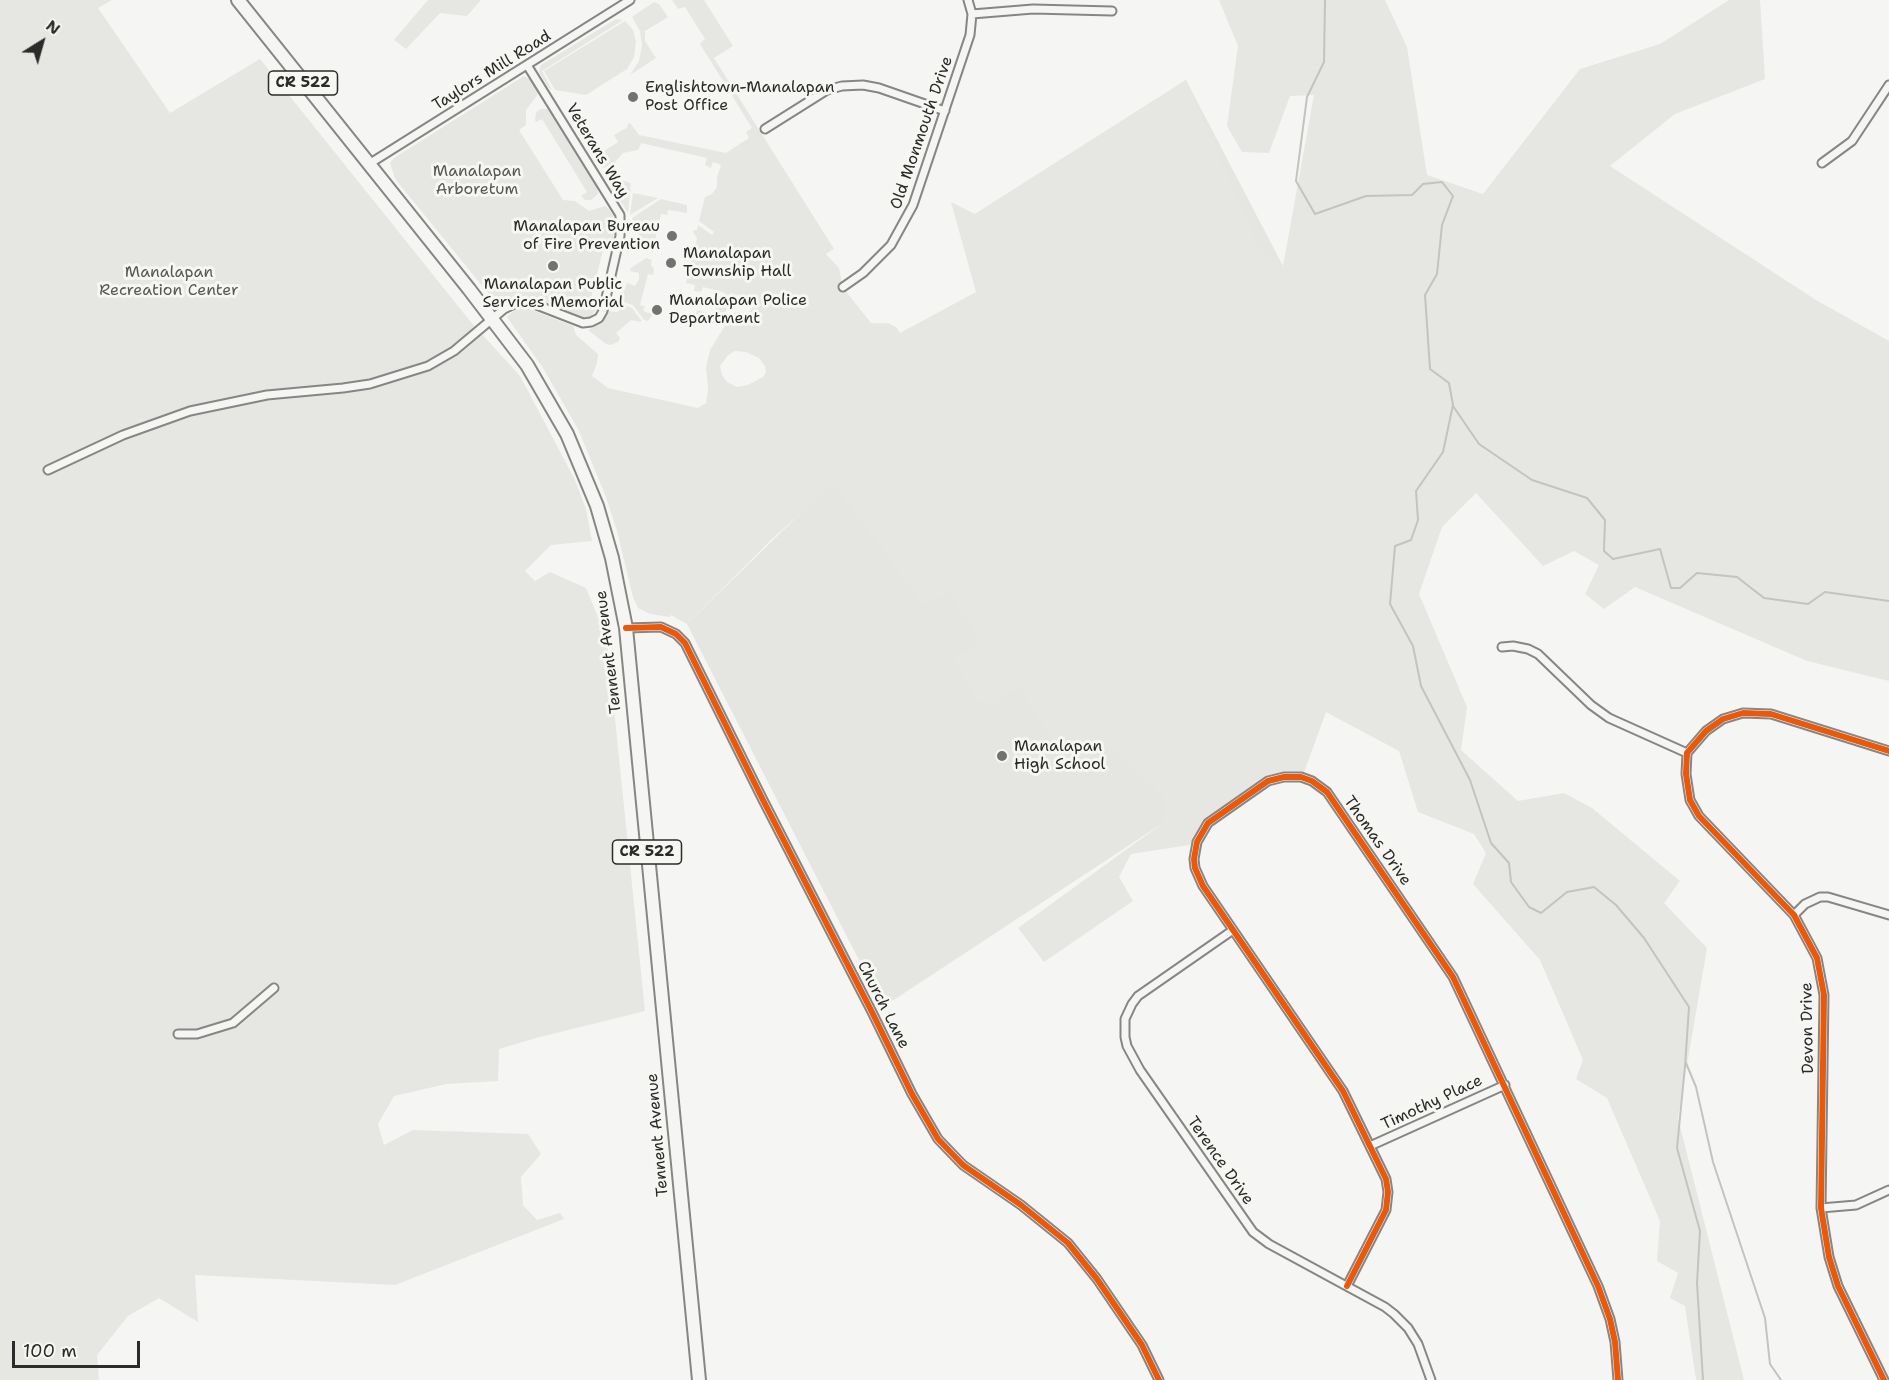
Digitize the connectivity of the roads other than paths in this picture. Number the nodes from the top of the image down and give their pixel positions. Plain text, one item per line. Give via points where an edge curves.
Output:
1 (238, 0) edge
2 (630, 0) edge
3 (968, 0) edge
4 (1112, 11) dead end
5 (972, 14) junction
6 (527, 65) junction
7 (1889, 85) edge
8 (945, 111) junction
9 (765, 129) dead end
10 (1822, 163) dead end
11 (369, 164) junction
12 (843, 287) dead end
13 (492, 319) junction
14 (48, 470) dead end
15 (626, 628) junction
16 (1502, 646) dead end
17 (1889, 751) edge
18 (1687, 753) junction
19 (1794, 915) junction
20 (1889, 915) edge
21 (1233, 930) junction
22 (274, 988) dead end
23 (178, 1034) dead end
24 (1505, 1085) junction
25 (1370, 1146) junction
26 (1889, 1190) edge
27 (1821, 1208) junction
28 (1347, 1286) junction
29 (1885, 1378) edge
30 (699, 1380) edge
31 (1159, 1380) edge
32 (1431, 1380) edge
33 (1618, 1380) edge

1 - 11 main road, Tennent Avenue / CR 522
2 - 6 street, Taylors Mill Road
3 - 5 street, Old Monmouth Drive
4 - 5 street via 1033,9
5 - 8 street, Old Monmouth Drive via 970,35
6 - 11 street, Taylors Mill Road
6 - 13 street, Veterans Way via 618,211 621,228 603,311 596,320 583,323 521,302 507,306
7 - 10 street via 1852,141
8 - 9 street via 879,88 842,86 827,90
8 - 12 street, Old Monmouth Drive via 902,229 880,258
11 - 13 main road, Tennent Avenue / CR 522
13 - 14 street via 454,351 428,366 370,384 267,395 190,411 123,435
13 - 15 main road, Tennent Avenue / CR 522 via 527,365 583,468 606,536
15 - 30 main road, Tennent Avenue / CR 522
15 - 31 street, Church Lane via 661,627 685,644 930,1128 963,1165 1045,1222 1076,1251 1142,1345
16 - 18 street via 1538,654 1609,718
17 - 18 street via 1771,714 1753,712 1733,715 1714,724
18 - 19 street, Devon Drive via 1687,788 1695,811
19 - 20 street via 1820,897
19 - 27 street, Devon Drive via 1817,958 1823,985
21 - 24 street, Thomas Drive via 1195,868 1194,851 1201,832 1208,823 1268,782 1290,776 1312,781 1330,797 1454,977
21 - 25 street, Thomas Drive via 1343,1091
21 - 28 street, Terence Drive via 1138,996 1125,1019 1127,1046 1253,1232
22 - 23 street via 233,1023 197,1034
24 - 25 street, Timothy Place
24 - 33 street, Thomas Drive via 1605,1302 1615,1342
25 - 28 street, Thomas Drive via 1386,1179 1388,1199 1384,1215
26 - 27 street via 1856,1205
27 - 29 street, Devon Drive via 1838,1286
28 - 32 street, Terence Drive via 1402,1321 1418,1344

